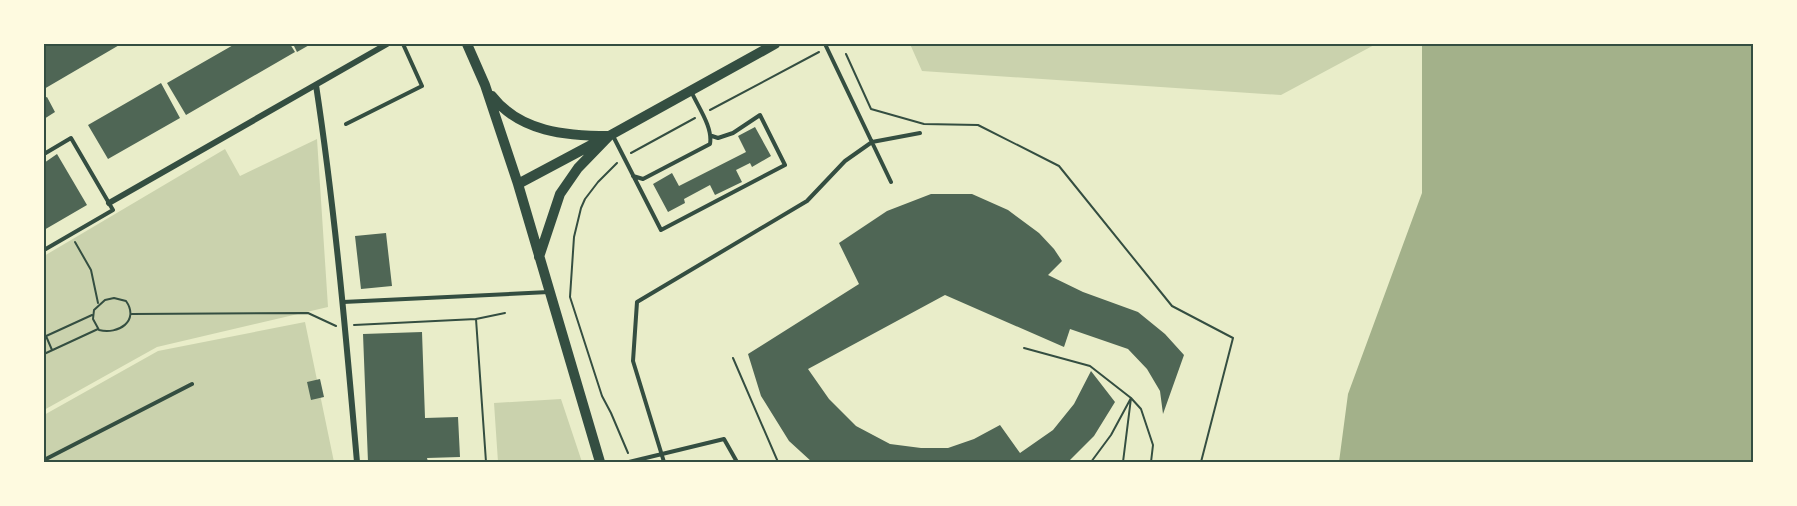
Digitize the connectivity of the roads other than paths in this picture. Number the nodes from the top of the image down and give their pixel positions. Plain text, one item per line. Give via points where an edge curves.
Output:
1 (387, 44) edge
2 (403, 44) edge
3 (467, 44) edge
4 (775, 44) edge
5 (826, 46) edge
6 (316, 85) junction
7 (485, 85) junction
8 (690, 90) junction
9 (346, 124) dead end
10 (920, 132) dead end
11 (610, 135) junction
12 (712, 136) junction
13 (872, 142) junction
14 (44, 154) edge
15 (633, 176) junction
16 (891, 182) dead end
17 (518, 184) junction
18 (109, 203) junction
19 (44, 250) edge
20 (539, 257) junction
21 (550, 292) junction
22 (343, 302) junction
23 (192, 384) dead end
24 (662, 454) junction
25 (44, 460) edge
26 (357, 462) edge
27 (600, 462) edge
28 (630, 462) edge
29 (664, 462) edge
30 (737, 462) edge

1 - 6 street
2 - 9 lane via 422,86
3 - 7 main road
4 - 8 main road
5 - 13 lane
6 - 18 street
6 - 22 street
7 - 11 main road via 498,104 521,121 561,134
7 - 17 main road
8 - 11 main road
8 - 12 lane
10 - 13 lane
11 - 15 lane
11 - 17 main road
11 - 20 main road via 578,168 560,194
12 - 15 lane via 710,144 643,179
12 - 15 lane via 733,133 760,115 785,165 661,230
13 - 16 lane
13 - 24 lane via 845,161 807,201 637,302 633,361
14 - 18 lane via 71,138
17 - 20 main road
18 - 19 lane via 113,210
20 - 21 main road
21 - 22 lane
21 - 27 main road
22 - 26 street
23 - 25 lane
24 - 28 lane
24 - 29 lane
24 - 30 lane via 724,439

